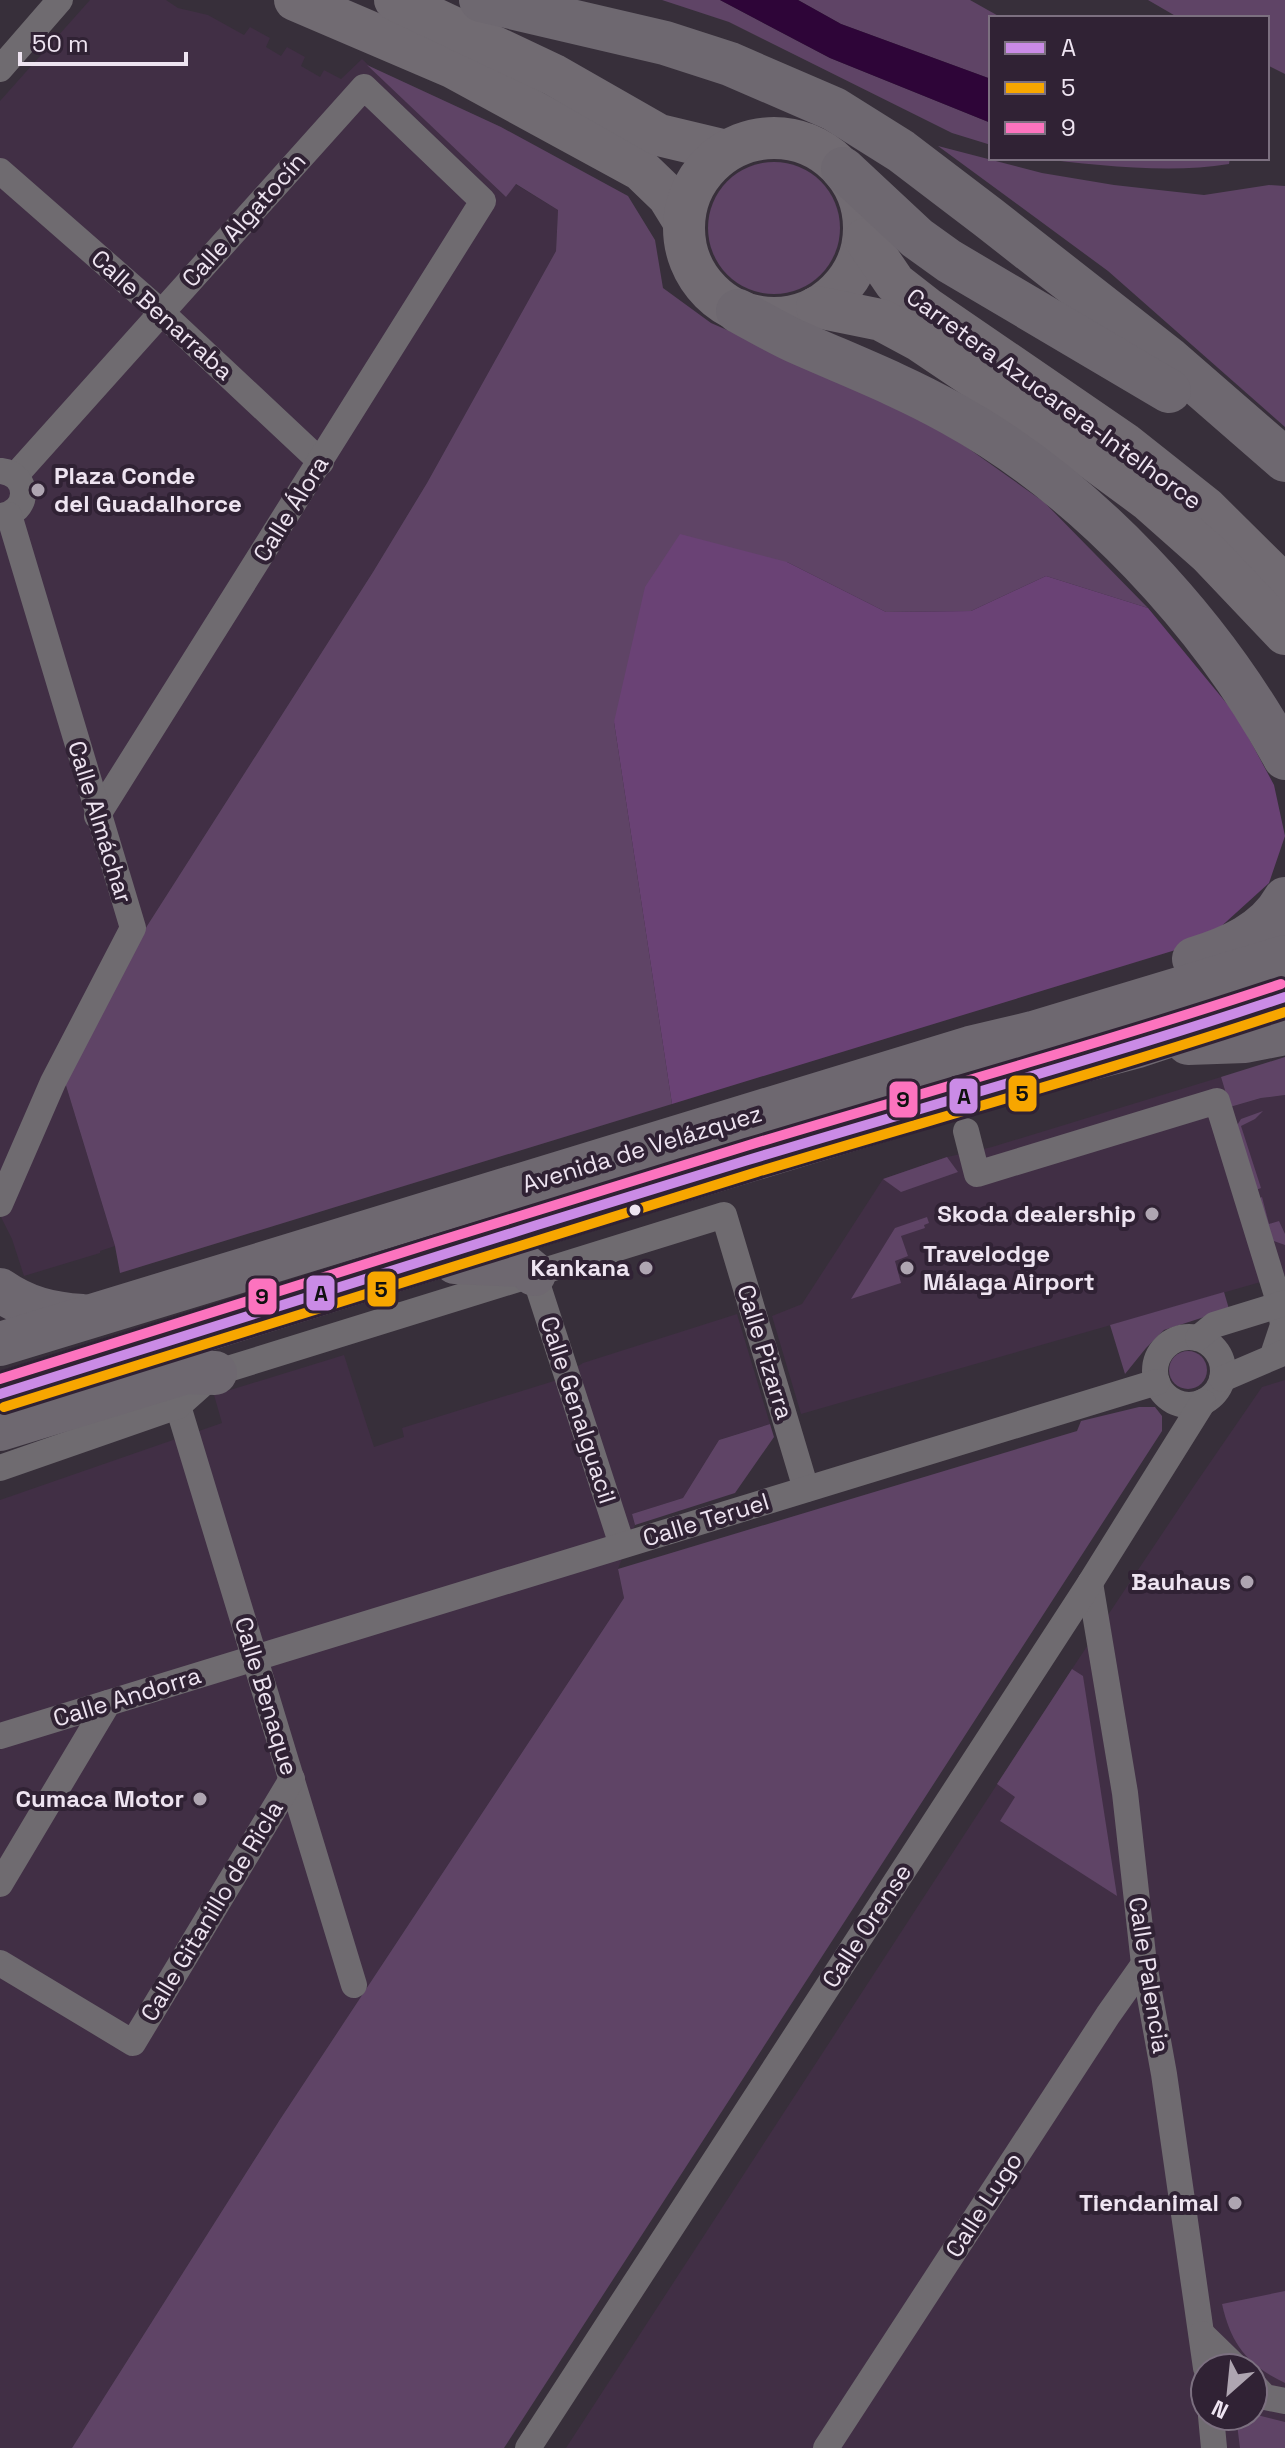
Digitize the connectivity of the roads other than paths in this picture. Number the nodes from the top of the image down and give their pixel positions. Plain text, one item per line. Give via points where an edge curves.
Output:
1 (60, 0) edge
2 (295, 0) edge
3 (395, 0) edge
4 (481, 0) edge
5 (0, 69) edge
6 (726, 151) junction
7 (843, 169) junction
8 (0, 171) edge
9 (483, 201) joint
10 (684, 222) junction
11 (865, 239) junction
12 (817, 307) junction
13 (738, 311) junction
14 (161, 312) junction
15 (1285, 460) edge
16 (321, 462) junction
17 (1285, 473) edge
18 (7, 474) edge
19 (4, 515) edge
20 (1285, 586) edge
21 (1285, 634) edge
22 (1285, 758) edge
23 (97, 816) junction
24 (1285, 899) edge
25 (1285, 957) edge
26 (1285, 997) edge
27 (1285, 1033) edge
28 (1138, 1046) junction
29 (970, 1048) junction
30 (966, 1131) dead end
31 (0, 1204) edge
32 (420, 1262) junction
33 (534, 1274) junction
34 (0, 1290) edge
35 (1283, 1304) edge
36 (89, 1317) junction
37 (1198, 1338) junction
38 (0, 1344) edge
39 (1279, 1353) edge
40 (215, 1373) junction
41 (1222, 1379) junction
42 (1157, 1382) junction
43 (0, 1394) edge
44 (1203, 1402) junction
45 (178, 1406) junction
46 (0, 1429) edge
47 (0, 1468) edge
48 (806, 1489) junction
49 (622, 1545) junction
50 (1090, 1583) junction
51 (255, 1658) junction
52 (108, 1703) junction
53 (0, 1736) edge
54 (292, 1779) junction
55 (0, 1884) edge
56 (0, 1963) edge
57 (1144, 1964) junction
58 (354, 1985) dead end
59 (1202, 2334) junction
60 (1204, 2352) edge
61 (1221, 2352) edge
62 (528, 2448) edge
63 (826, 2448) edge

1 - 5 street
2 - 10 main road via 454,68 641,170 668,196
3 - 6 main road via 554,75 659,135
4 - 15 highway via 678,47 834,109 901,151 989,218 1169,359
6 - 7 main road via 755,139 787,138 816,147
6 - 10 main road via 690,194
7 - 11 main road via 861,202
7 - 17 highway via 949,261 1118,359
8 - 14 street, Calle Benarraba
9 - 14 street, Calle Algatocín via 364,87
9 - 16 street, Calle Álora
10 - 13 main road via 688,255 698,276
11 - 12 main road via 849,281
11 - 20 main road, Carretera Azucarera-Intelhorce via 895,283 1124,443 1206,508
12 - 13 main road via 761,318
12 - 21 main road, Carretera Azucarera-Intelhorce via 881,320 1056,432 1148,500 1209,554
13 - 22 highway via 954,414 1057,486 1184,610 1234,676
14 - 16 street, Calle Benarraba
14 - 18 street, Calle Algatocín
16 - 23 street, Calle Álora
18 - 19 street via 23,487 23,501 15,512
19 - 23 street, Calle Almáchar
23 - 31 street, Calle Almáchar via 133,928 53,1082
24 - 29 highway via 1256,931 1228,948 1019,1015
25 - 29 highway, Avenida de Velázquez
26 - 28 highway, Avenida de Velázquez
27 - 28 highway via 1245,1041
28 - 32 highway, Avenida de Velázquez
29 - 36 highway, Avenida de Velázquez
30 - 35 street via 977,1174 1217,1101
32 - 33 highway via 523,1265
32 - 43 highway, Avenida de Velázquez
33 - 40 street
33 - 48 street, Calle Pizarra via 724,1215
33 - 49 street, Calle Genalguacil
34 - 36 highway via 50,1313
35 - 37 street via 1214,1325
35 - 39 street
36 - 38 highway, Avenida de Velázquez
37 - 41 street via 1221,1358
37 - 42 street via 1168,1344 1156,1361
39 - 41 street
40 - 45 street
40 - 46 highway via 186,1372
41 - 44 street
42 - 44 street via 1181,1404
42 - 48 street, Calle Teruel
44 - 50 street, Calle Orense
45 - 47 street
45 - 51 street, Calle Benaque
48 - 49 street, Calle Teruel
49 - 51 street, Calle Teruel
50 - 57 street, Calle Palencia via 1125,1793
50 - 62 street, Calle Orense
51 - 52 street, Calle Andorra
51 - 54 street, Calle Benaque
52 - 53 street, Calle Andorra
52 - 55 street
54 - 56 street, Calle Gitanillo de Ricla via 133,2043
54 - 58 street, Calle Benaque
57 - 59 street, Calle Palencia
57 - 63 street, Calle Lugo
59 - 60 street, Calle Palencia
59 - 61 street

